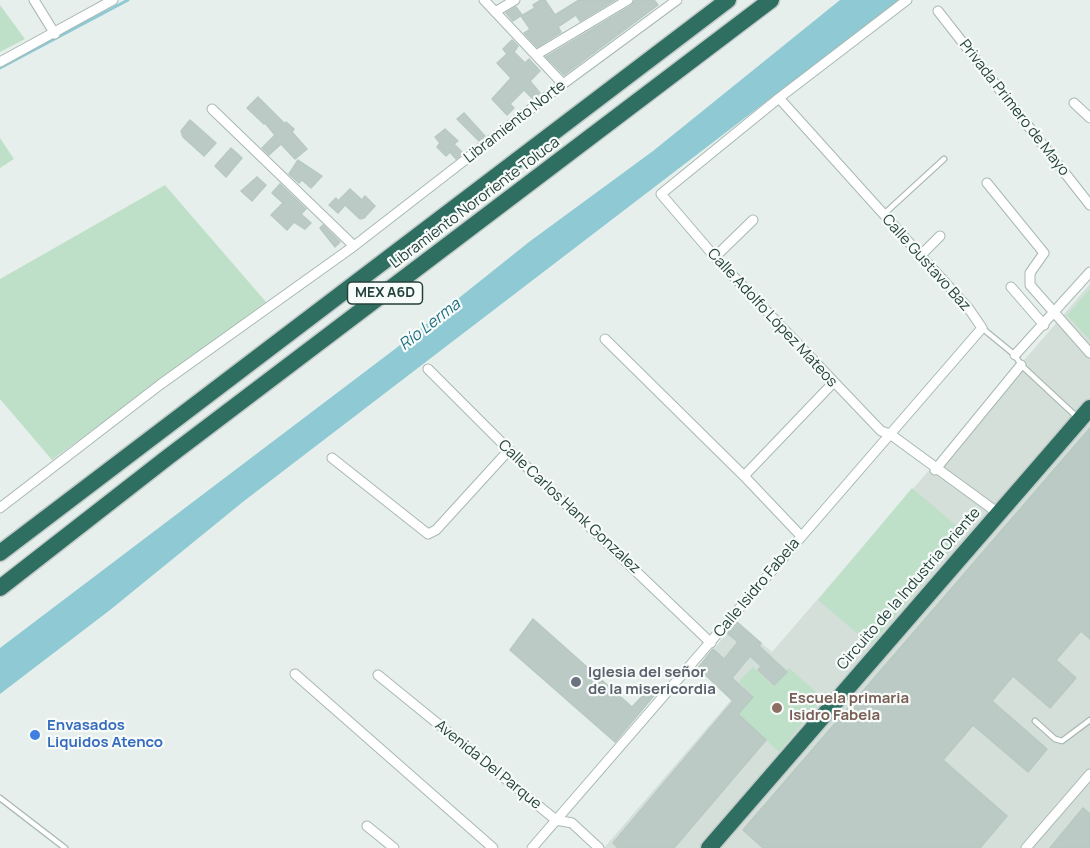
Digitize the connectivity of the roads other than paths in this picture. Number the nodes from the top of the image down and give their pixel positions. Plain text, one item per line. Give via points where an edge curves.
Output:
1 (34, 0) edge
2 (113, 0) edge
3 (484, 0) edge
4 (515, 0) edge
5 (628, 0) edge
6 (677, 0) edge
7 (728, 0) edge
8 (771, 0) edge
9 (907, 0) edge
10 (938, 11) dead end
11 (495, 12) junction
12 (55, 34) junction
13 (536, 55) junction
14 (0, 62) edge
15 (563, 84) junction
16 (779, 98) junction
17 (1074, 103) dead end
18 (212, 108) dead end
19 (1090, 118) edge
20 (944, 159) dead end
21 (987, 183) dead end
22 (1090, 206) edge
23 (882, 216) junction
24 (753, 220) dead end
25 (940, 236) dead end
26 (354, 246) junction
27 (920, 256) junction
28 (715, 257) junction
29 (1090, 273) edge
30 (1011, 287) dead end
31 (1053, 314) junction
32 (1044, 325) junction
33 (982, 328) junction
34 (605, 339) dead end
35 (1090, 353) edge
36 (1015, 355) junction
37 (1021, 365) junction
38 (428, 369) dead end
39 (833, 383) junction
40 (1085, 414) edge
41 (890, 434) junction
42 (509, 450) junction
43 (332, 458) dead end
44 (936, 470) junction
45 (744, 476) junction
46 (0, 508) edge
47 (998, 513) junction
48 (801, 536) junction
49 (0, 553) edge
50 (0, 588) edge
51 (711, 643) junction
52 (295, 674) dead end
53 (378, 675) dead end
54 (1090, 720) edge
55 (1035, 721) dead end
56 (1090, 774) edge
57 (0, 798) edge
58 (556, 820) junction
59 (367, 826) dead end
60 (64, 848) edge
61 (394, 848) edge
62 (493, 848) edge
63 (532, 848) edge
64 (599, 848) edge
65 (709, 848) edge
66 (1026, 848) edge

1 - 12 street
2 - 12 street
3 - 11 street
4 - 11 street
5 - 13 street
6 - 15 street, Libramiento Norte
7 - 49 highway, Libramiento Nororiente Toluca / MEX A6D
8 - 50 highway, Libramiento Nororiente Toluca / MEX A6D
9 - 16 street
10 - 22 street, Privada Primero de Mayo
11 - 13 street
12 - 14 street
13 - 15 street
15 - 26 street, Libramiento Norte
16 - 23 street, Calle Gustavo Baz
16 - 28 street, Calle Adolfo López Mateos via 661,194
17 - 19 street
18 - 26 street
20 - 23 lane
21 - 31 street via 1044,253 1029,280
23 - 27 street, Calle Gustavo Baz
24 - 28 street
25 - 27 street
26 - 46 street, Libramiento Norte via 161,384
27 - 33 street, Calle Gustavo Baz
28 - 39 street, Calle Adolfo López Mateos
29 - 31 street
30 - 32 street
31 - 32 street
31 - 35 street
32 - 36 street
33 - 36 lane, Calle Gustavo Baz
33 - 41 street, Calle Isidro Fabela
34 - 45 street
36 - 37 lane, Calle Gustavo Baz
37 - 40 lane, Calle Gustavo Baz
37 - 44 street
38 - 42 street, Calle Carlos Hank Gonzalez
39 - 41 street, Calle Adolfo López Mateos via 881,431
39 - 45 street
40 - 47 highway, Circuito de la Industria Oriente
41 - 44 street, Calle Adolfo López Mateos
41 - 48 street, Calle Isidro Fabela
42 - 43 street via 428,534
42 - 51 street, Calle Carlos Hank Gonzalez
44 - 47 street, Calle Adolfo López Mateos
45 - 48 street
47 - 65 highway, Circuito de la Industria Oriente
48 - 51 street, Calle Isidro Fabela
51 - 58 street, Calle Isidro Fabela
52 - 62 street
53 - 58 street, Avenida Del Parque
54 - 55 lane via 1062,741
56 - 66 street
57 - 60 lane
58 - 63 street, Calle Isidro Fabela
58 - 64 street, Avenida Del Parque via 572,823
59 - 61 street

